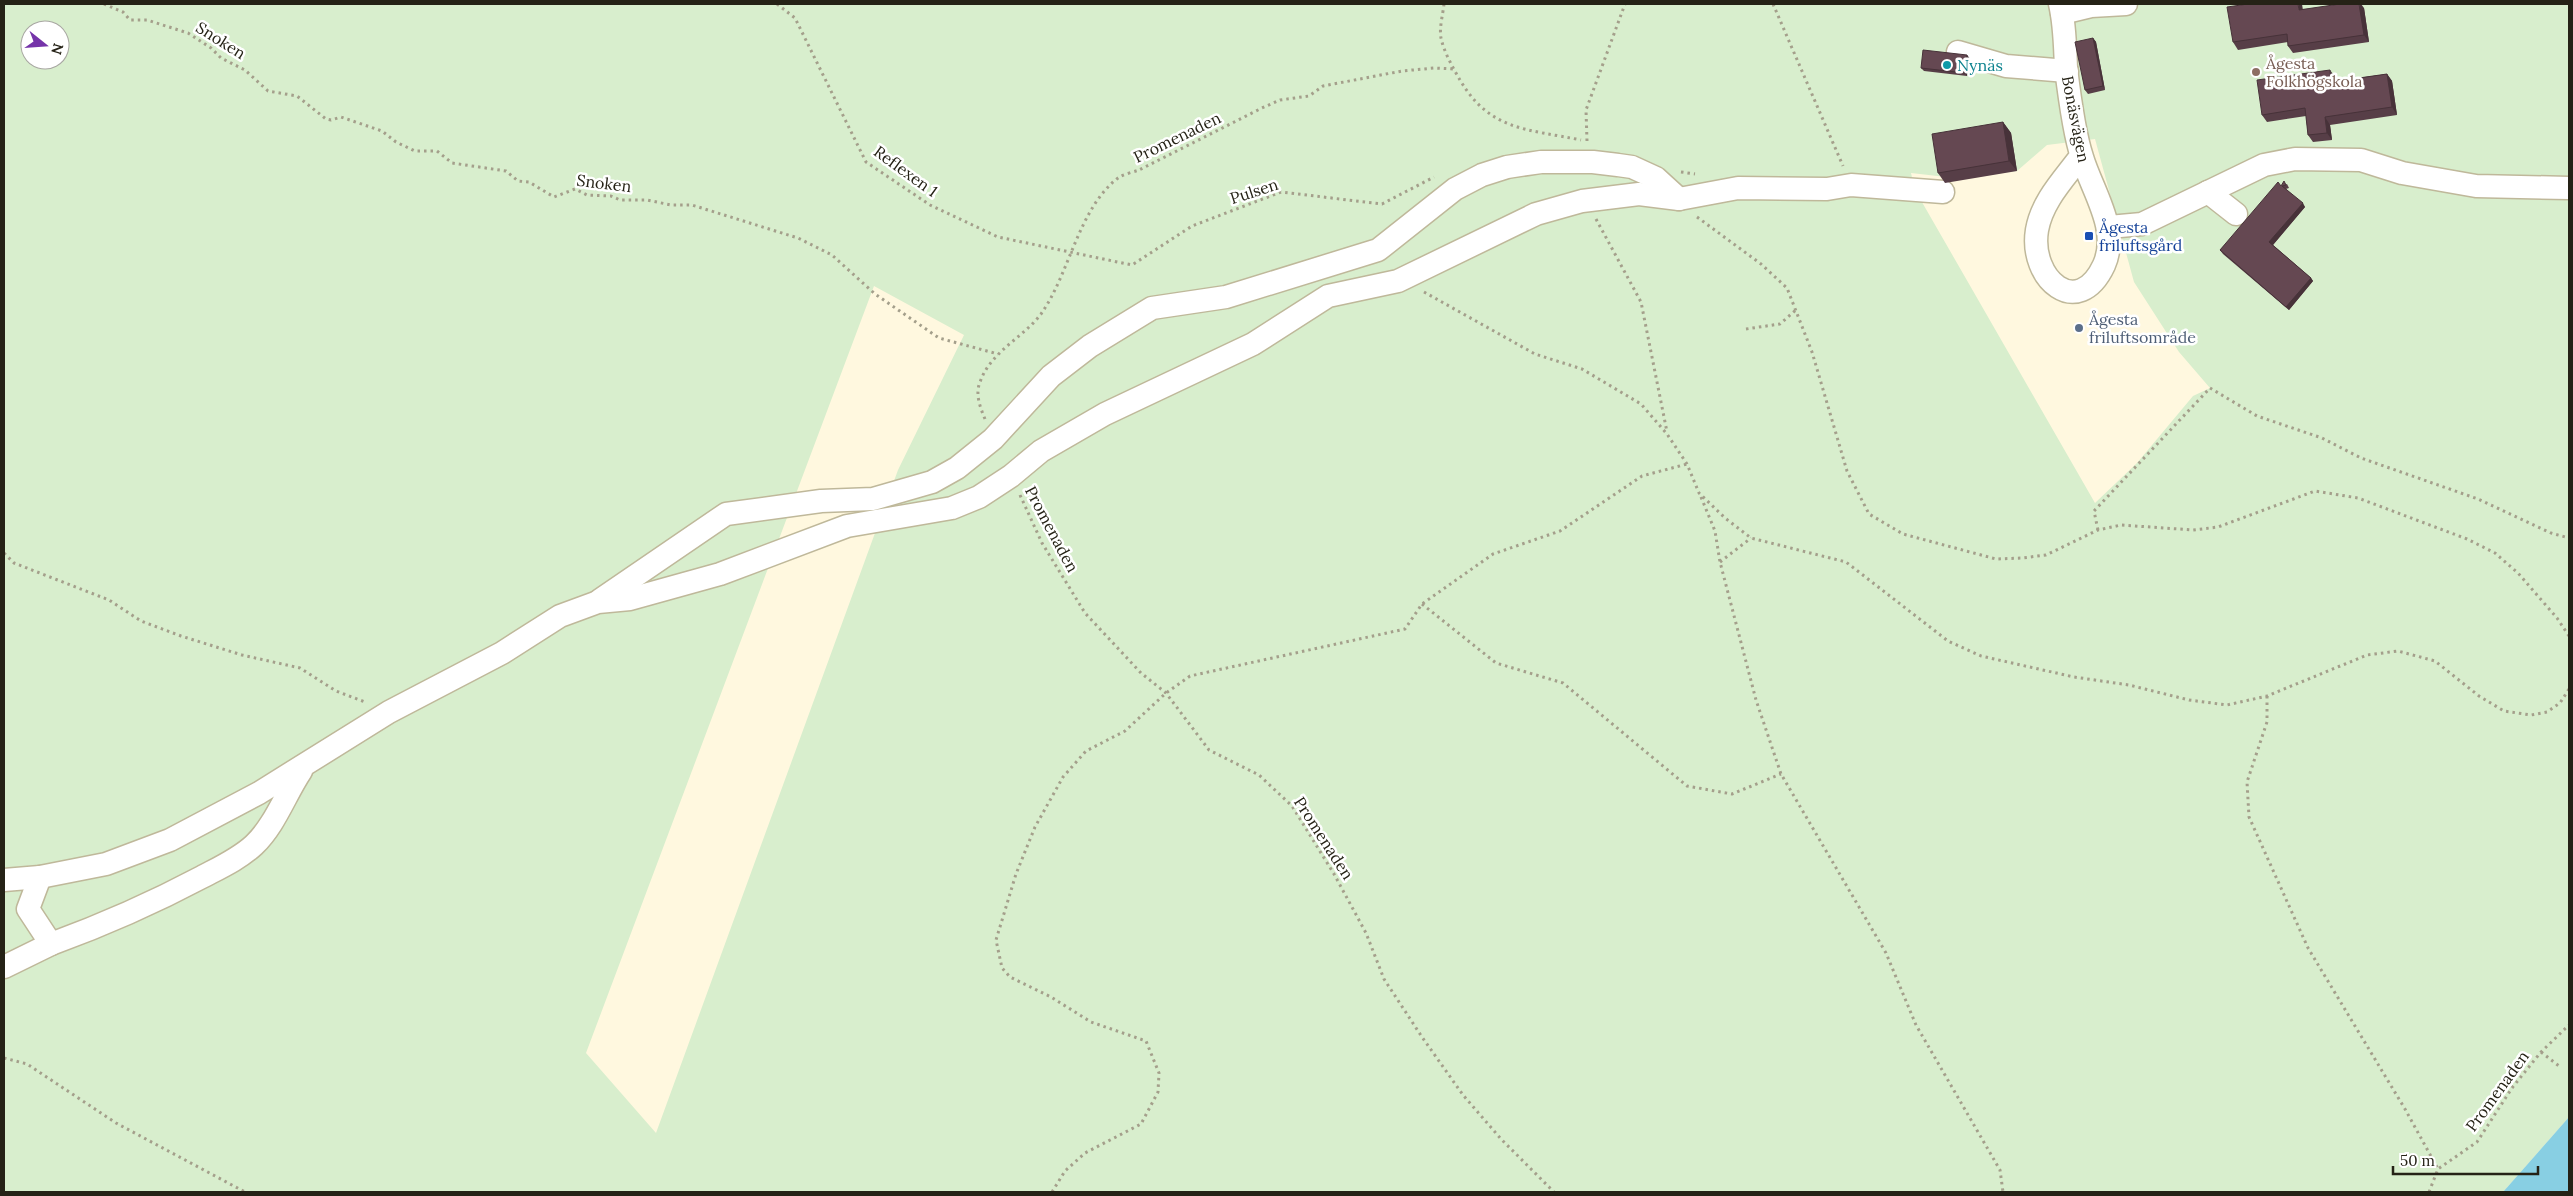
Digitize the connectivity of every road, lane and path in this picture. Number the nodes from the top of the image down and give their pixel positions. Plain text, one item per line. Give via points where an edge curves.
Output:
1 (104, 4) edge
2 (777, 4) edge
3 (1444, 4) edge
4 (1625, 4) edge
5 (1773, 4) edge
6 (2126, 4) edge
7 (2061, 8) edge
8 (1958, 52) edge
9 (1454, 69) junction
10 (2067, 71) junction
11 (2081, 156) junction
12 (1440, 174) dead end
13 (1851, 185) junction
14 (2569, 188) edge
15 (1943, 192) dead end
16 (2208, 192) junction
17 (1679, 199) junction
18 (1582, 201) junction
19 (2236, 214) dead end
20 (2108, 227) junction
21 (1072, 254) junction
22 (1398, 281) junction
23 (1797, 309) junction
24 (1746, 329) dead end
25 (998, 354) joint
26 (1667, 434) junction
27 (1687, 464) junction
28 (1011, 476) junction
29 (1699, 493) junction
30 (876, 509) junction
31 (2098, 530) junction
32 (1751, 538) junction
33 (2569, 538) edge
34 (4, 552) edge
35 (1720, 562) junction
36 (598, 602) junction
37 (1422, 604) junction
38 (2569, 636) edge
39 (2569, 689) edge
40 (1166, 693) junction
41 (2267, 696) junction
42 (389, 712) junction
43 (302, 768) junction
44 (1781, 774) junction
45 (40, 877) junction
46 (4, 880) edge
47 (51, 944) junction
48 (4, 967) edge
49 (2569, 1026) edge
50 (2540, 1052) junction
51 (4, 1058) edge
52 (2559, 1066) dead end
53 (2438, 1168) junction
54 (245, 1192) edge
55 (1052, 1192) edge
56 (1554, 1192) edge
57 (2004, 1192) edge
58 (2429, 1192) edge

1 - 25 path, Snoken via 123,12 130,20 147,20 188,33 221,58 245,70 268,91 297,96 326,119 341,117 382,131 415,151 437,151 452,162 506,171 518,181 529,182 554,196 575,189 620,200 692,205 798,238 832,255 875,294 939,338
2 - 21 path, Reflexen 1 via 794,18 866,162 930,205 998,237
3 - 9 path via 1441,37
4 - 9 path via 1586,110 1586,141 1516,127 1487,114 1470,97
5 - 13 path
6 - 7 street
7 - 10 street, Bonäsvägen
8 - 10 street via 2006,66
9 - 21 path, Promenaden via 1402,70 1323,86 1309,96 1280,100 1262,108 1119,177 1102,193
10 - 11 street, Bonäsvägen
11 - 20 street, Bonäsvägen
11 - 20 street, Bonäsvägen via 2047,201 2037,230 2036,254 2051,284 2068,292 2085,289 2090,284 2109,253
12 - 21 path, Pulsen via 1382,204 1281,192 1192,226 1132,265
13 - 15 street
13 - 17 street via 1827,189 1738,188
14 - 16 street via 2476,186 2402,173 2361,160 2295,159 2264,164
16 - 19 street
16 - 20 street via 2142,224
17 - 18 street via 1639,194
17 - 23 path via 1691,212 1781,282
17 - 30 street via 1656,178 1632,167 1618,165 1540,162 1482,175 1455,189 1378,250 1226,297 1152,308 1090,346 1051,376 993,439 957,468
18 - 22 street via 1536,214
18 - 26 path via 1602,227 1641,302
21 - 25 path, Promenaden via 1059,286 1040,316
22 - 26 path via 1438,298 1535,354 1597,376 1641,404
22 - 28 street via 1328,296 1253,344 1105,414 1041,451
23 - 24 path via 1780,324
23 - 31 path via 1847,471 1870,514 1903,534 1996,560 2046,555
26 - 27 path
27 - 29 path
27 - 37 path via 1642,476 1560,531 1493,554
28 - 30 street via 979,497 952,508
28 - 40 path, Promenaden via 1042,543 1085,613 1141,673
29 - 32 path
29 - 35 path via 1715,531
30 - 36 street via 847,526 720,574 630,598
30 - 36 street via 821,501 726,514
31 - 33 path via 2094,511 2210,388 2257,416 2322,438 2361,458 2478,499
31 - 38 path via 2121,525 2192,530 2218,527 2314,491 2358,498 2467,539 2494,553 2518,573
32 - 35 path
32 - 41 path via 1846,562 1948,641 1981,656 2189,700 2227,705
34 - 42 path via 14,563 109,600 141,621 242,655 300,668 336,691
35 - 44 path via 1756,700
36 - 42 street via 560,616 502,653
37 - 40 path via 1404,629 1190,676
37 - 44 path via 1496,663 1562,683 1686,786 1732,794
39 - 41 path via 2560,703 2547,712 2531,715 2504,711 2479,696 2435,661 2398,652 2367,656
40 - 55 path via 1125,731 1086,752 1063,776 1016,874 996,940 1002,968 1010,977 1091,1022 1146,1041 1159,1074 1158,1092 1141,1124 1085,1153 1065,1171
40 - 56 path, Promenaden via 1209,750 1259,775 1292,806 1366,933 1384,979 1422,1037 1470,1103
41 - 53 path via 2267,722 2247,782 2249,817 2308,948
42 - 43 street
43 - 45 street via 212,820 170,840 106,864
43 - 47 street via 272,824 253,845 230,861 140,908
44 - 57 path via 1886,952 1916,1025 2000,1170
45 - 46 street
45 - 47 street via 28,910
47 - 48 street
49 - 50 path, Promenaden
50 - 52 path
50 - 53 path, Promenaden via 2476,1142
51 - 54 path via 27,1064 116,1123
53 - 58 path

